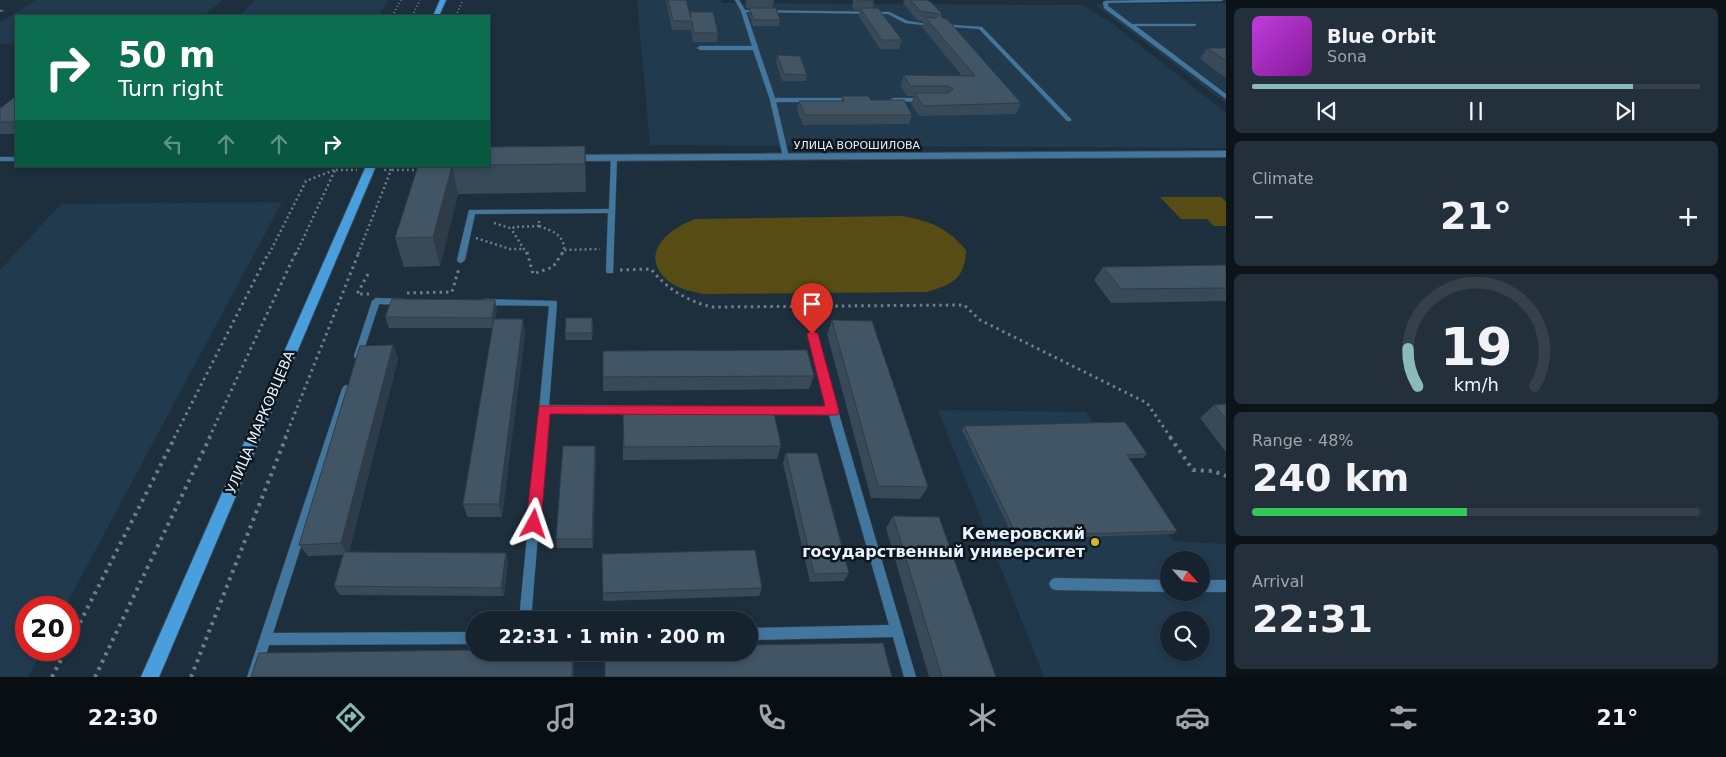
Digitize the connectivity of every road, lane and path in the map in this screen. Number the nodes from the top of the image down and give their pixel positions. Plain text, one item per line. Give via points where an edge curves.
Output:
1 (401, 0) edge
2 (420, 0) edge
3 (443, 0) edge
4 (463, 0) edge
5 (737, 0) edge
6 (1221, 0) edge
7 (743, 11) junction
8 (393, 15) edge
9 (412, 15) edge
10 (436, 15) edge
11 (456, 15) edge
12 (932, 25) edge
13 (940, 25) edge
14 (1131, 25) junction
15 (1194, 25) dead end
16 (700, 48) dead end
17 (756, 48) junction
18 (1226, 97) edge
19 (773, 100) junction
20 (858, 100) edge
21 (887, 100) edge
22 (934, 100) edge
23 (1069, 120) dead end
24 (1226, 154) edge
25 (786, 156) junction
26 (15, 158) edge
27 (556, 158) edge
28 (614, 158) junction
29 (0, 159) edge
30 (371, 167) edge
31 (391, 170) dead end
32 (612, 211) junction
33 (540, 212) junction
34 (540, 226) junction
35 (467, 236) junction
36 (526, 249) junction
37 (611, 249) junction
38 (564, 250) junction
39 (461, 260) joint
40 (610, 271) joint
41 (368, 274) dead end
42 (376, 293) dead end
43 (404, 293) dead end
44 (415, 302) edge
45 (474, 302) edge
46 (812, 334) dead end
47 (544, 409) junction
48 (832, 411) junction
49 (1226, 476) edge
50 (1055, 584) dead end
51 (1160, 586) edge
52 (1210, 586) edge
53 (1226, 586) edge
54 (526, 611) edge
55 (80, 623) edge
56 (897, 631) junction
57 (758, 634) edge
58 (466, 638) edge
59 (265, 639) junction
60 (60, 661) edge
61 (52, 677) edge
62 (95, 677) edge
63 (150, 677) edge
64 (191, 677) edge
65 (253, 677) edge
66 (910, 677) edge

1 - 8 path
2 - 9 path
3 - 10 main road
4 - 11 path
5 - 7 lane
6 - 14 lane via 1105,2 1106,7
7 - 12 lane via 889,13 906,22
7 - 17 lane
13 - 23 lane via 980,28
14 - 15 lane
14 - 18 lane
16 - 17 lane
17 - 19 lane
19 - 20 lane
19 - 25 lane
21 - 22 lane
24 - 25 street, УЛИЦА ВОРОШИЛОВА
25 - 28 street, УЛИЦА ВОРОШИЛОВА
26 - 29 lane
27 - 28 street, УЛИЦА ВОРОШИЛОВА
28 - 32 lane
30 - 63 main road, УЛИЦА МАРКОВЦЕВА
31 - 64 path
32 - 33 lane
32 - 37 lane
33 - 34 path
33 - 35 lane via 472,212
34 - 36 path via 514,227 512,230
34 - 38 path via 558,234
35 - 36 path via 489,240 510,249
35 - 39 lane
36 - 38 path via 533,274 548,271 559,262
37 - 38 path
37 - 40 lane
39 - 43 path via 452,292
40 - 49 path via 651,269 667,286 699,305 712,307 964,305 980,320 1146,403 1192,470 1213,471
41 - 42 path via 357,294
44 - 59 lane via 376,301
45 - 47 lane via 553,303
46 - 48 lane
47 - 48 lane
47 - 54 lane
48 - 56 lane
50 - 51 lane
52 - 53 lane
55 - 62 path via 306,181 334,170
56 - 57 lane
56 - 66 lane
58 - 59 lane
59 - 65 lane
60 - 61 path

